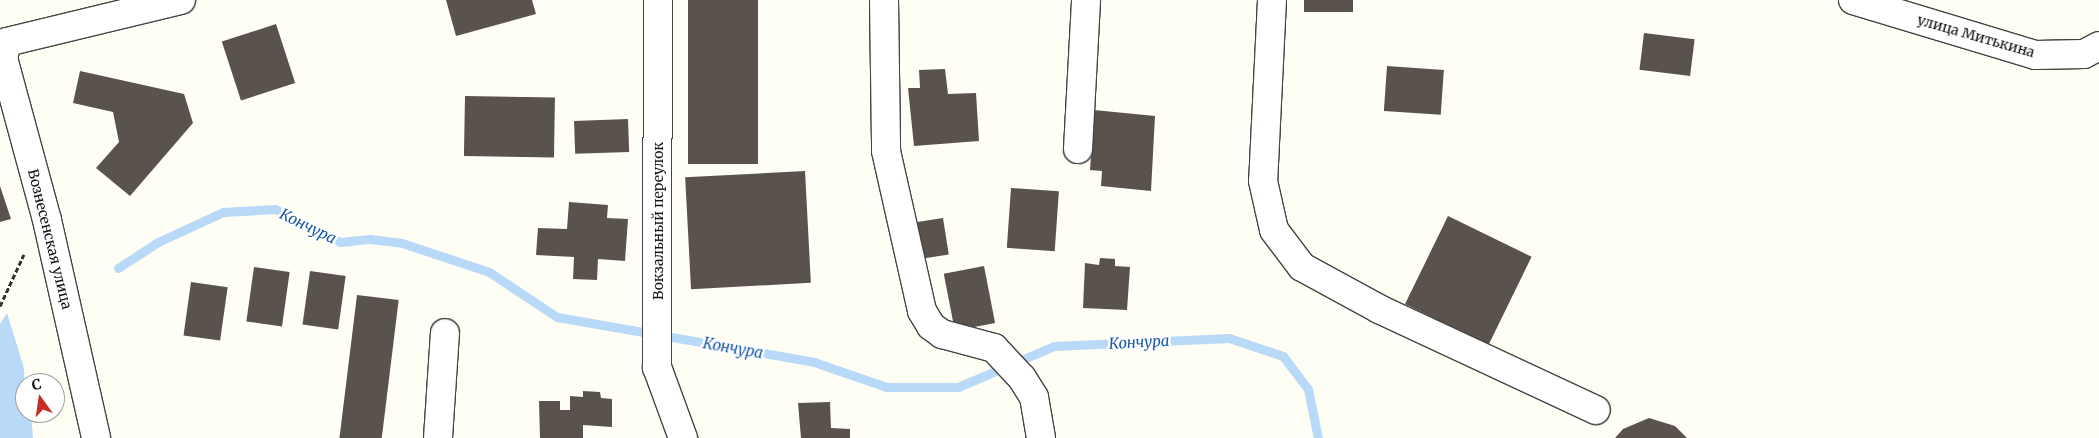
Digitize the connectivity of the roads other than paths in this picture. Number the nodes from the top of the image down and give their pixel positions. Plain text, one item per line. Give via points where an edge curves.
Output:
1 (181, 0) edge
2 (658, 0) edge
3 (884, 0) edge
4 (1086, 0) edge
5 (1272, 0) edge
6 (1852, 0) edge
7 (4, 32) edge
8 (2099, 46) edge
9 (1078, 149) dead end
10 (445, 333) dead end
11 (1596, 410) dead end
12 (96, 438) edge
13 (438, 438) edge
14 (683, 438) edge
15 (1041, 438) edge

1 - 7 street
2 - 14 street, Вокзальный переулок via 657,367
3 - 15 street via 886,151 922,311 931,326 942,334 994,348 1022,378 1034,397
4 - 9 street
5 - 11 street via 1263,181 1274,230 1302,266 1379,309
6 - 8 street, улица Митькина via 2035,55 2084,54
7 - 12 street, Вознесенская улица via 3,58 73,330
10 - 13 street

